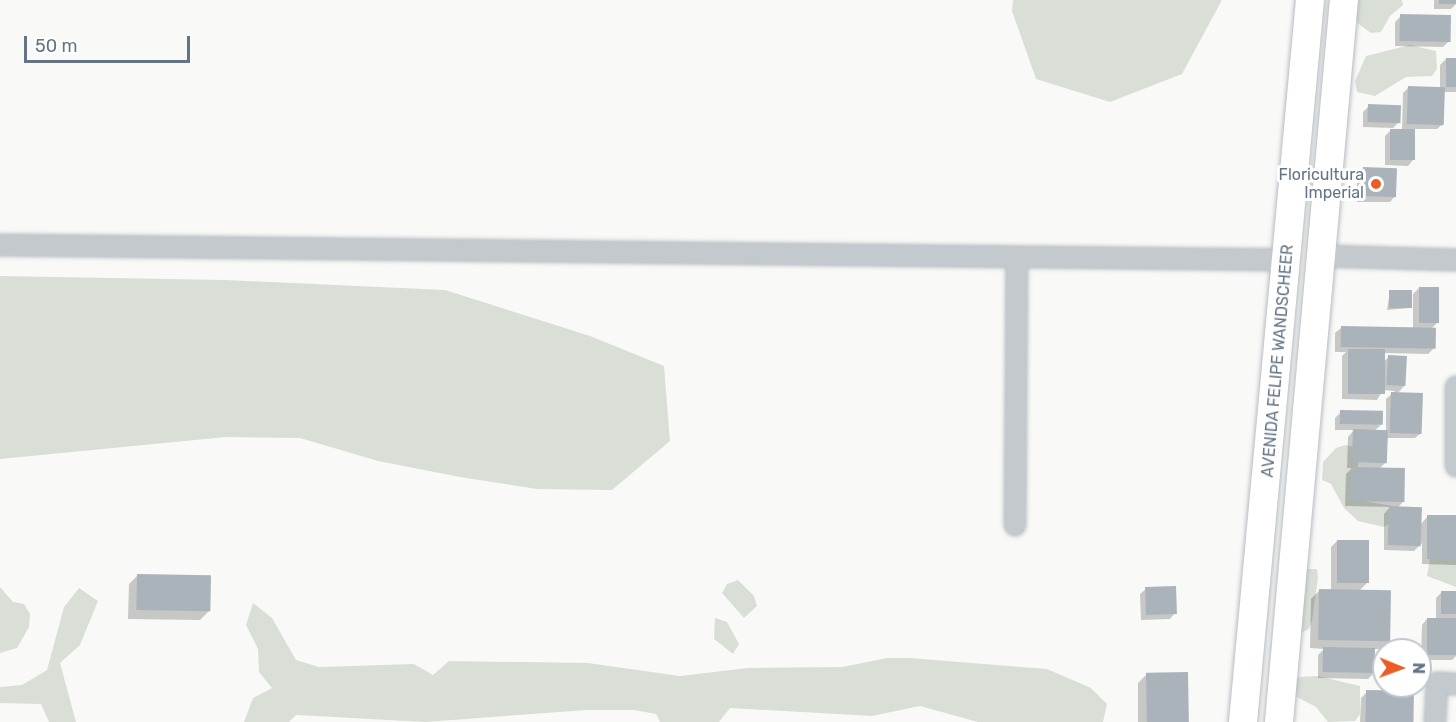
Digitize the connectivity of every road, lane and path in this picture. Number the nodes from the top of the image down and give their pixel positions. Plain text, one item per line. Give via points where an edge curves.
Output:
1 (1310, 0) edge
2 (1344, 0) edge
3 (0, 245) edge
4 (1322, 256) junction
5 (1017, 257) junction
6 (1288, 260) junction
7 (1456, 260) edge
8 (1456, 387) edge
9 (1456, 466) edge
10 (1015, 525) dead end
11 (1447, 683) edge
12 (1244, 722) edge
13 (1279, 722) edge
14 (1435, 722) edge

1 - 6 main road, AVENIDA FELIPE WANDSCHEER
2 - 4 main road, AVENIDA FELIPE WANDSCHEER
3 - 5 street
4 - 7 street
4 - 13 main road, AVENIDA FELIPE WANDSCHEER
5 - 6 street
5 - 10 street
6 - 12 main road, AVENIDA FELIPE WANDSCHEER
8 - 9 street
11 - 14 street

